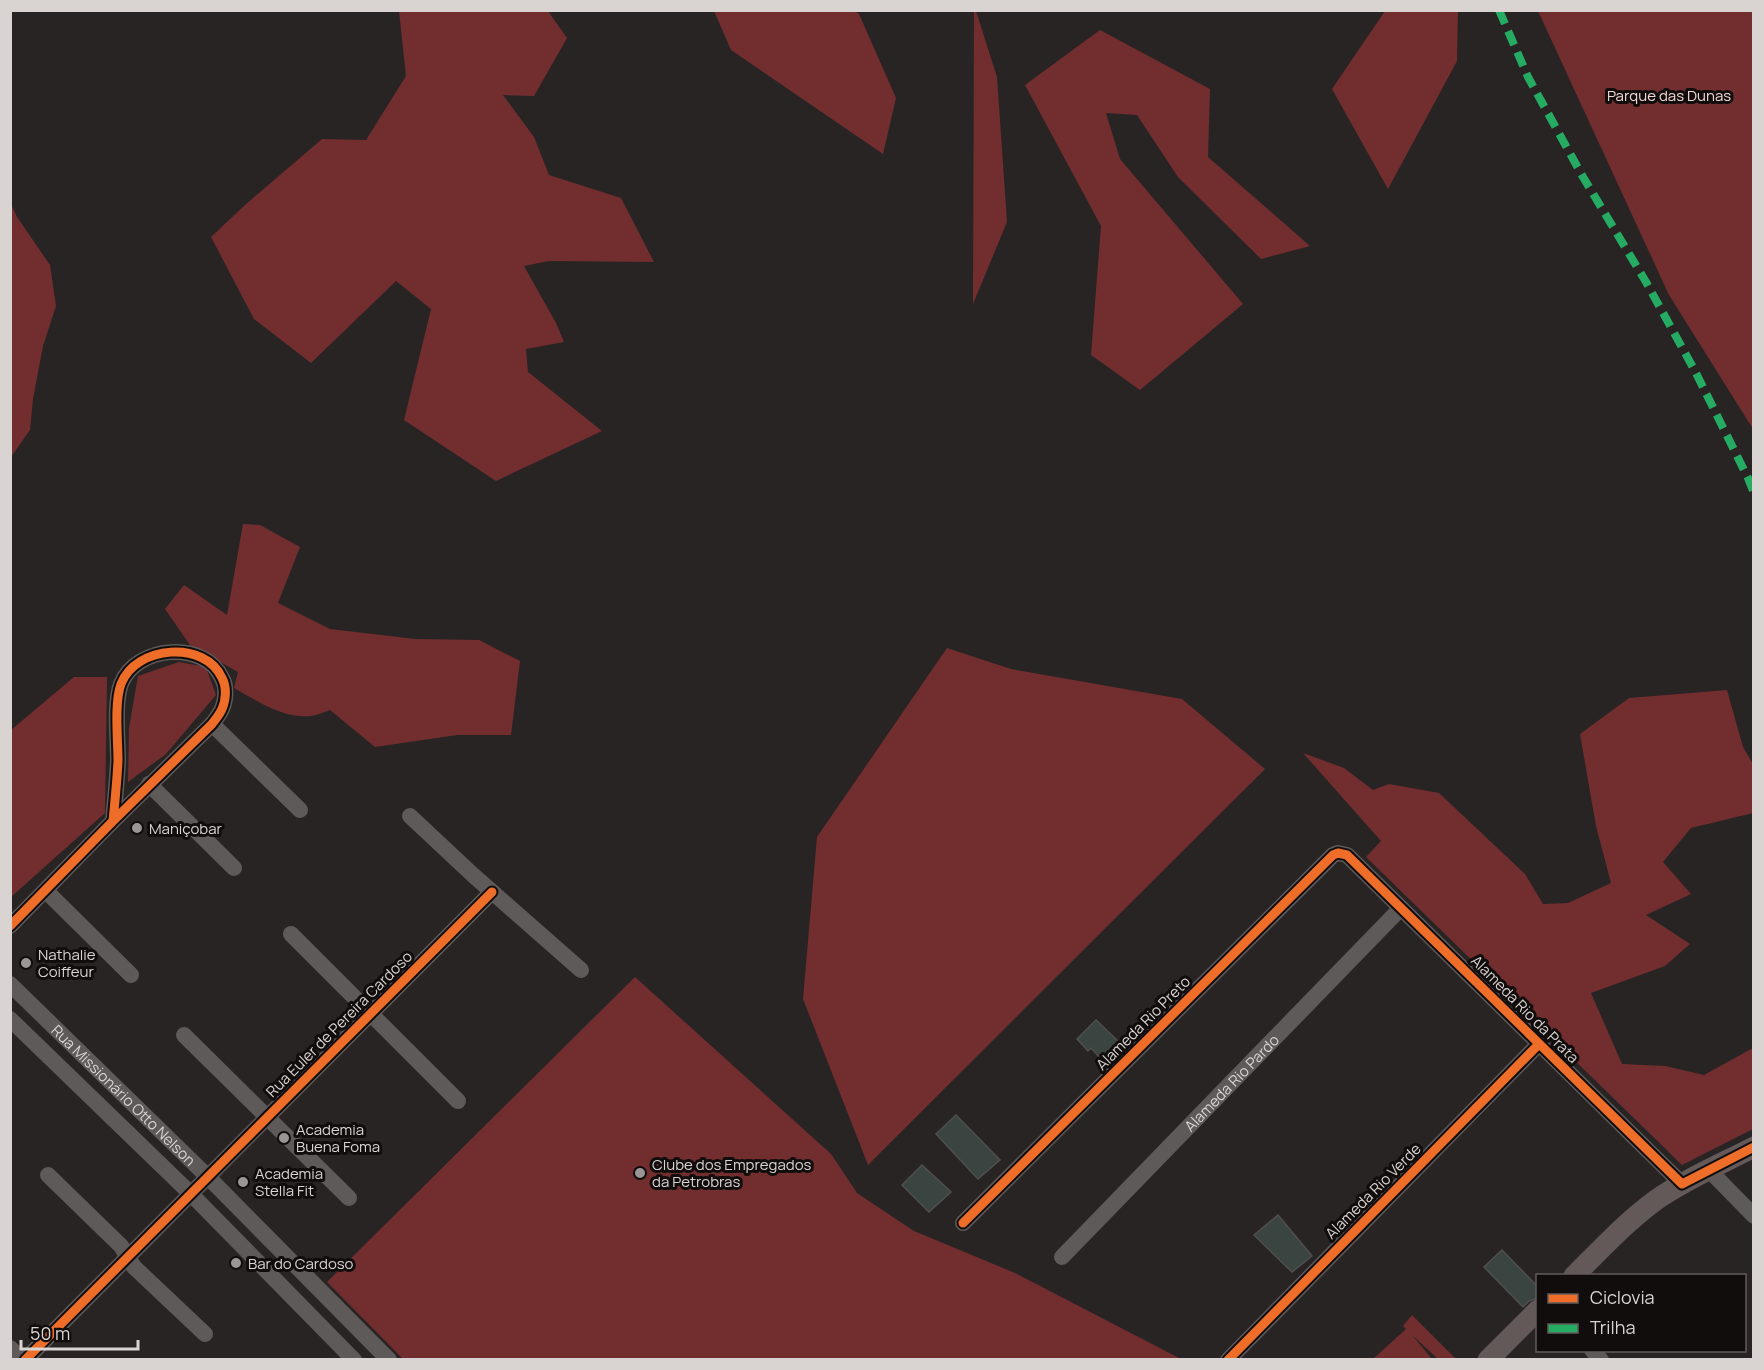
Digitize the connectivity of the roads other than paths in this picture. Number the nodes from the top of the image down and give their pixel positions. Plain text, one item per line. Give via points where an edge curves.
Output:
1 (212, 724) junction
2 (149, 784) junction
3 (300, 810) dead end
4 (410, 816) dead end
5 (113, 821) junction
6 (1347, 855) joint
7 (234, 868) dead end
8 (46, 891) junction
9 (492, 892) junction
10 (1401, 908) junction
11 (10, 926) edge
12 (291, 934) dead end
13 (581, 970) dead end
14 (131, 975) dead end
15 (10, 984) edge
16 (371, 1013) junction
17 (10, 1019) edge
18 (184, 1035) dead end
19 (1539, 1044) junction
20 (458, 1101) dead end
21 (267, 1117) junction
22 (1754, 1147) edge
23 (1709, 1170) junction
24 (48, 1175) dead end
25 (208, 1177) junction
26 (1682, 1184) junction
27 (190, 1194) junction
28 (349, 1198) dead end
29 (1754, 1216) edge
30 (963, 1223) dead end
31 (128, 1256) junction
32 (1062, 1257) dead end
33 (1575, 1274) edge
34 (1536, 1313) edge
35 (363, 1333) junction
36 (205, 1334) dead end
37 (10, 1348) edge
38 (379, 1355) edge
39 (350, 1358) edge
40 (24, 1359) edge
41 (1228, 1359) edge
42 (1488, 1359) edge

1 - 2 street
1 - 3 street
1 - 5 street via 222,709 225,684 218,669 207,659 175,652 155,655 126,673 118,697
2 - 5 street
2 - 7 street
4 - 9 street
5 - 8 street
6 - 10 street, Alameda Rio da Prata
6 - 30 street, Alameda Rio Preto via 1333,855
8 - 11 street
8 - 14 street
9 - 13 street
9 - 16 street, Rua Euler de Pereira Cardoso
10 - 19 street, Alameda Rio da Prata
10 - 32 street, Alameda Rio Pardo
12 - 16 street
15 - 25 street, Rua Missionário Otto Nelson
16 - 20 street
16 - 21 street, Rua Euler de Pereira Cardoso
17 - 27 street, Rua Missionário Otto Nelson
18 - 21 street
19 - 26 street, Alameda Rio da Prata
19 - 41 street, Alameda Rio Verde
21 - 25 street, Rua Euler de Pereira Cardoso
21 - 28 street
22 - 23 main road
23 - 26 main road
23 - 29 street
24 - 31 street
25 - 27 street, Rua Euler de Pereira Cardoso
25 - 35 street, Rua Missionário Otto Nelson
26 - 33 main road via 1655,1201
27 - 31 street, Rua Euler de Pereira Cardoso
27 - 39 street, Rua Missionário Otto Nelson
31 - 36 street
31 - 40 street, Rua Euler de Pereira Cardoso
34 - 42 main road
35 - 38 street, Rua Missionário Otto Nelson
35 - 39 street
37 - 40 street

